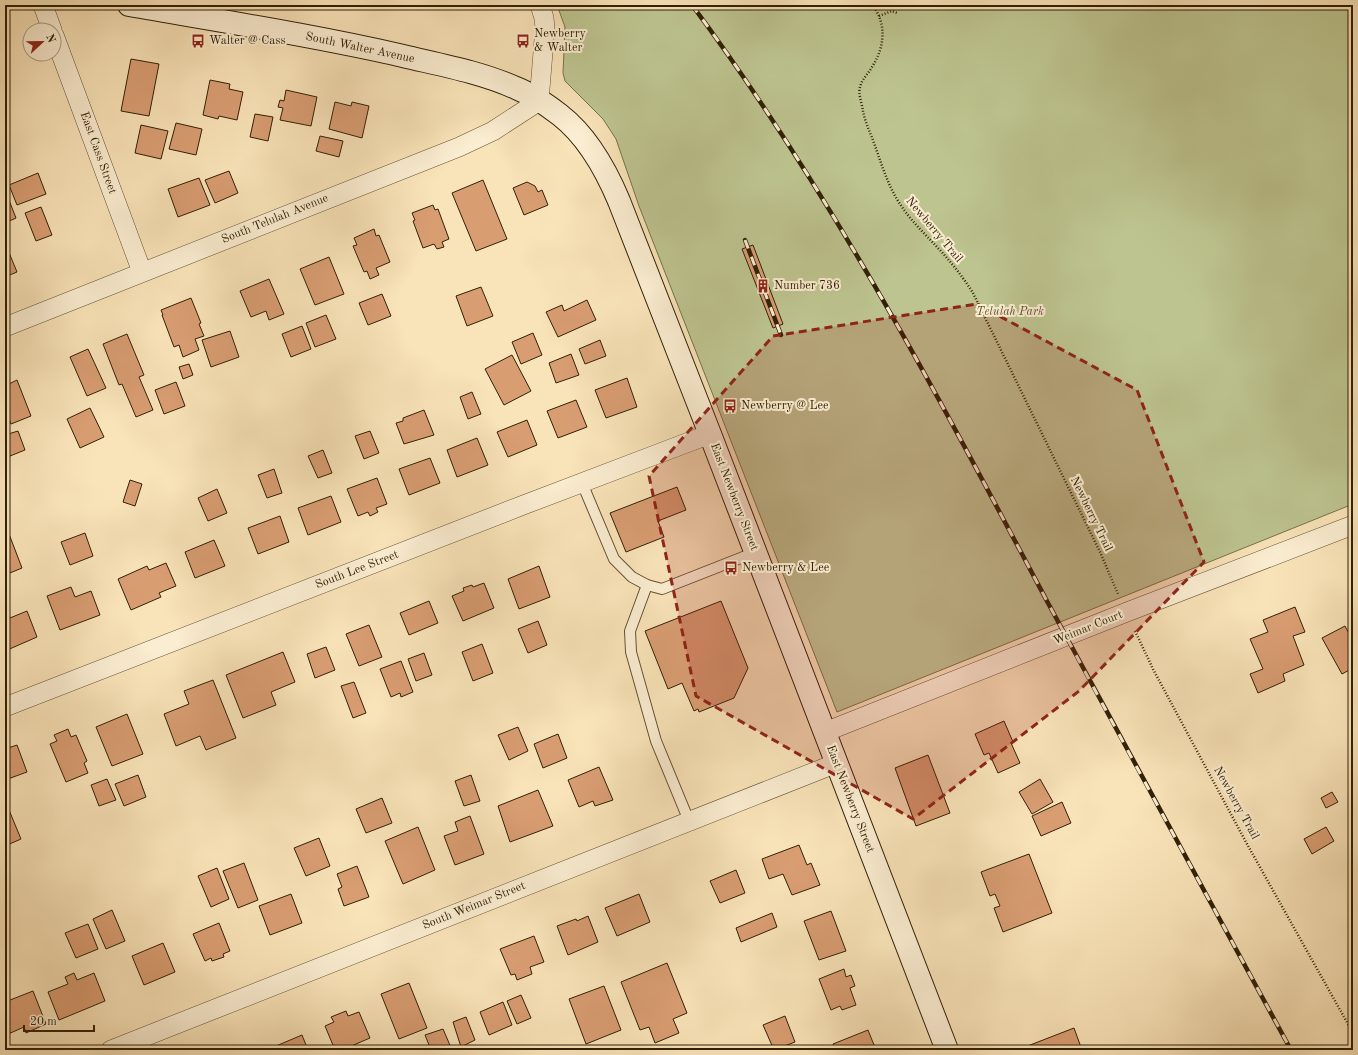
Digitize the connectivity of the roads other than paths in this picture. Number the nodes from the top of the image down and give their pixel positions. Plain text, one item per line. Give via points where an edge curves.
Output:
1 (43, 5) edge
2 (129, 5) edge
3 (540, 5) edge
4 (49, 22) edge
5 (62, 57) edge
6 (539, 101) junction
7 (142, 272) junction
8 (5, 327) edge
9 (710, 434) junction
10 (582, 482) junction
11 (1353, 526) edge
12 (756, 552) junction
13 (647, 585) junction
14 (5, 707) edge
15 (825, 732) junction
16 (837, 763) junction
17 (689, 821) junction
18 (111, 1050) edge
19 (947, 1050) edge

1 - 4 street
2 - 6 main road, South Walter Avenue via 351,44 413,58 484,76 517,88
3 - 6 street via 545,28
5 - 7 street, East Cass Street
6 - 7 street, South Telulah Avenue via 493,131 459,147
6 - 9 main road, East Newberry Street via 560,116 588,144 611,182
7 - 8 street, South Telulah Avenue
9 - 10 street, South Lee Street
9 - 12 main road, East Newberry Street
10 - 13 lane via 614,558 632,577
10 - 14 street, South Lee Street
11 - 15 street, Weimar Court via 1127,612
12 - 13 lane via 662,589
12 - 15 main road, East Newberry Street
13 - 17 lane via 630,631 631,652 656,741
15 - 16 main road, East Newberry Street
16 - 17 street, South Weimar Street
16 - 19 main road, East Newberry Street
17 - 18 street, South Weimar Street

